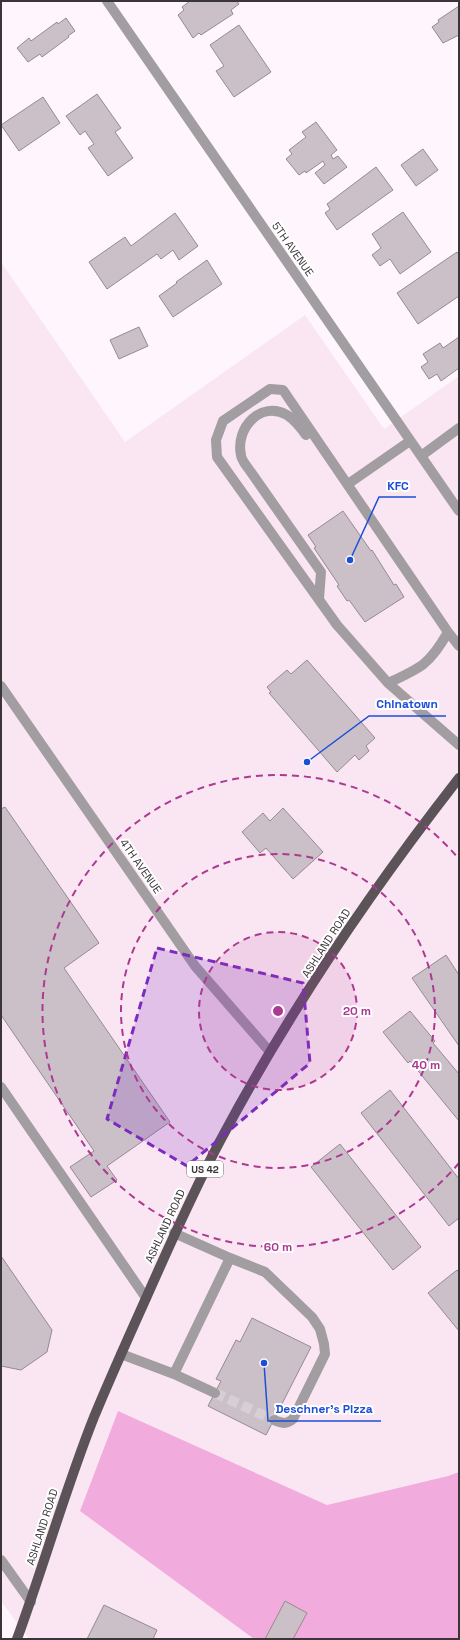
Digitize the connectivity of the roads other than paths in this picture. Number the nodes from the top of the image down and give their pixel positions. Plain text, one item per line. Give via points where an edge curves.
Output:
1 (107, 1) edge
2 (459, 428) edge
3 (410, 441) junction
4 (421, 456) junction
5 (348, 484) junction
6 (459, 511) edge
7 (383, 536) junction
8 (319, 600) junction
9 (448, 632) junction
10 (459, 646) edge
11 (388, 683) junction
12 (1, 686) edge
13 (459, 745) edge
14 (459, 778) edge
15 (270, 1052) junction
16 (1, 1087) edge
17 (174, 1233) junction
18 (230, 1258) junction
19 (146, 1298) junction
20 (121, 1354) junction
21 (174, 1374) junction
22 (215, 1393) tunnel mouth
23 (274, 1420) tunnel mouth
24 (1, 1560) edge
25 (30, 1602) junction
26 (17, 1639) edge

1 - 3 street, 5TH AVENUE
2 - 4 street
3 - 4 street, 5TH AVENUE
3 - 5 street
4 - 6 street, 5TH AVENUE
5 - 7 street
5 - 8 street via 283,390 270,389 223,421 216,440 217,457
7 - 8 street via 366,524 299,426 287,414 265,412 245,426 241,434 241,457 321,572
7 - 9 street
8 - 11 street via 337,625
9 - 10 street
9 - 11 street via 437,651 425,664
11 - 13 street
12 - 15 street, 4TH AVENUE via 195,966
14 - 15 main road, ASHLAND ROAD / US 42 via 365,905
15 - 17 main road, ASHLAND ROAD / US 42 via 220,1141
16 - 19 street
17 - 18 street
17 - 19 main road, ASHLAND ROAD / US 42
18 - 21 street
18 - 23 street via 265,1272 312,1317 320,1329 325,1354 293,1419 282,1424
19 - 20 main road, ASHLAND ROAD / US 42
20 - 21 street
20 - 25 main road, ASHLAND ROAD / US 42 via 70,1481
21 - 22 street
24 - 25 street
25 - 26 main road, ASHLAND ROAD / US 42

